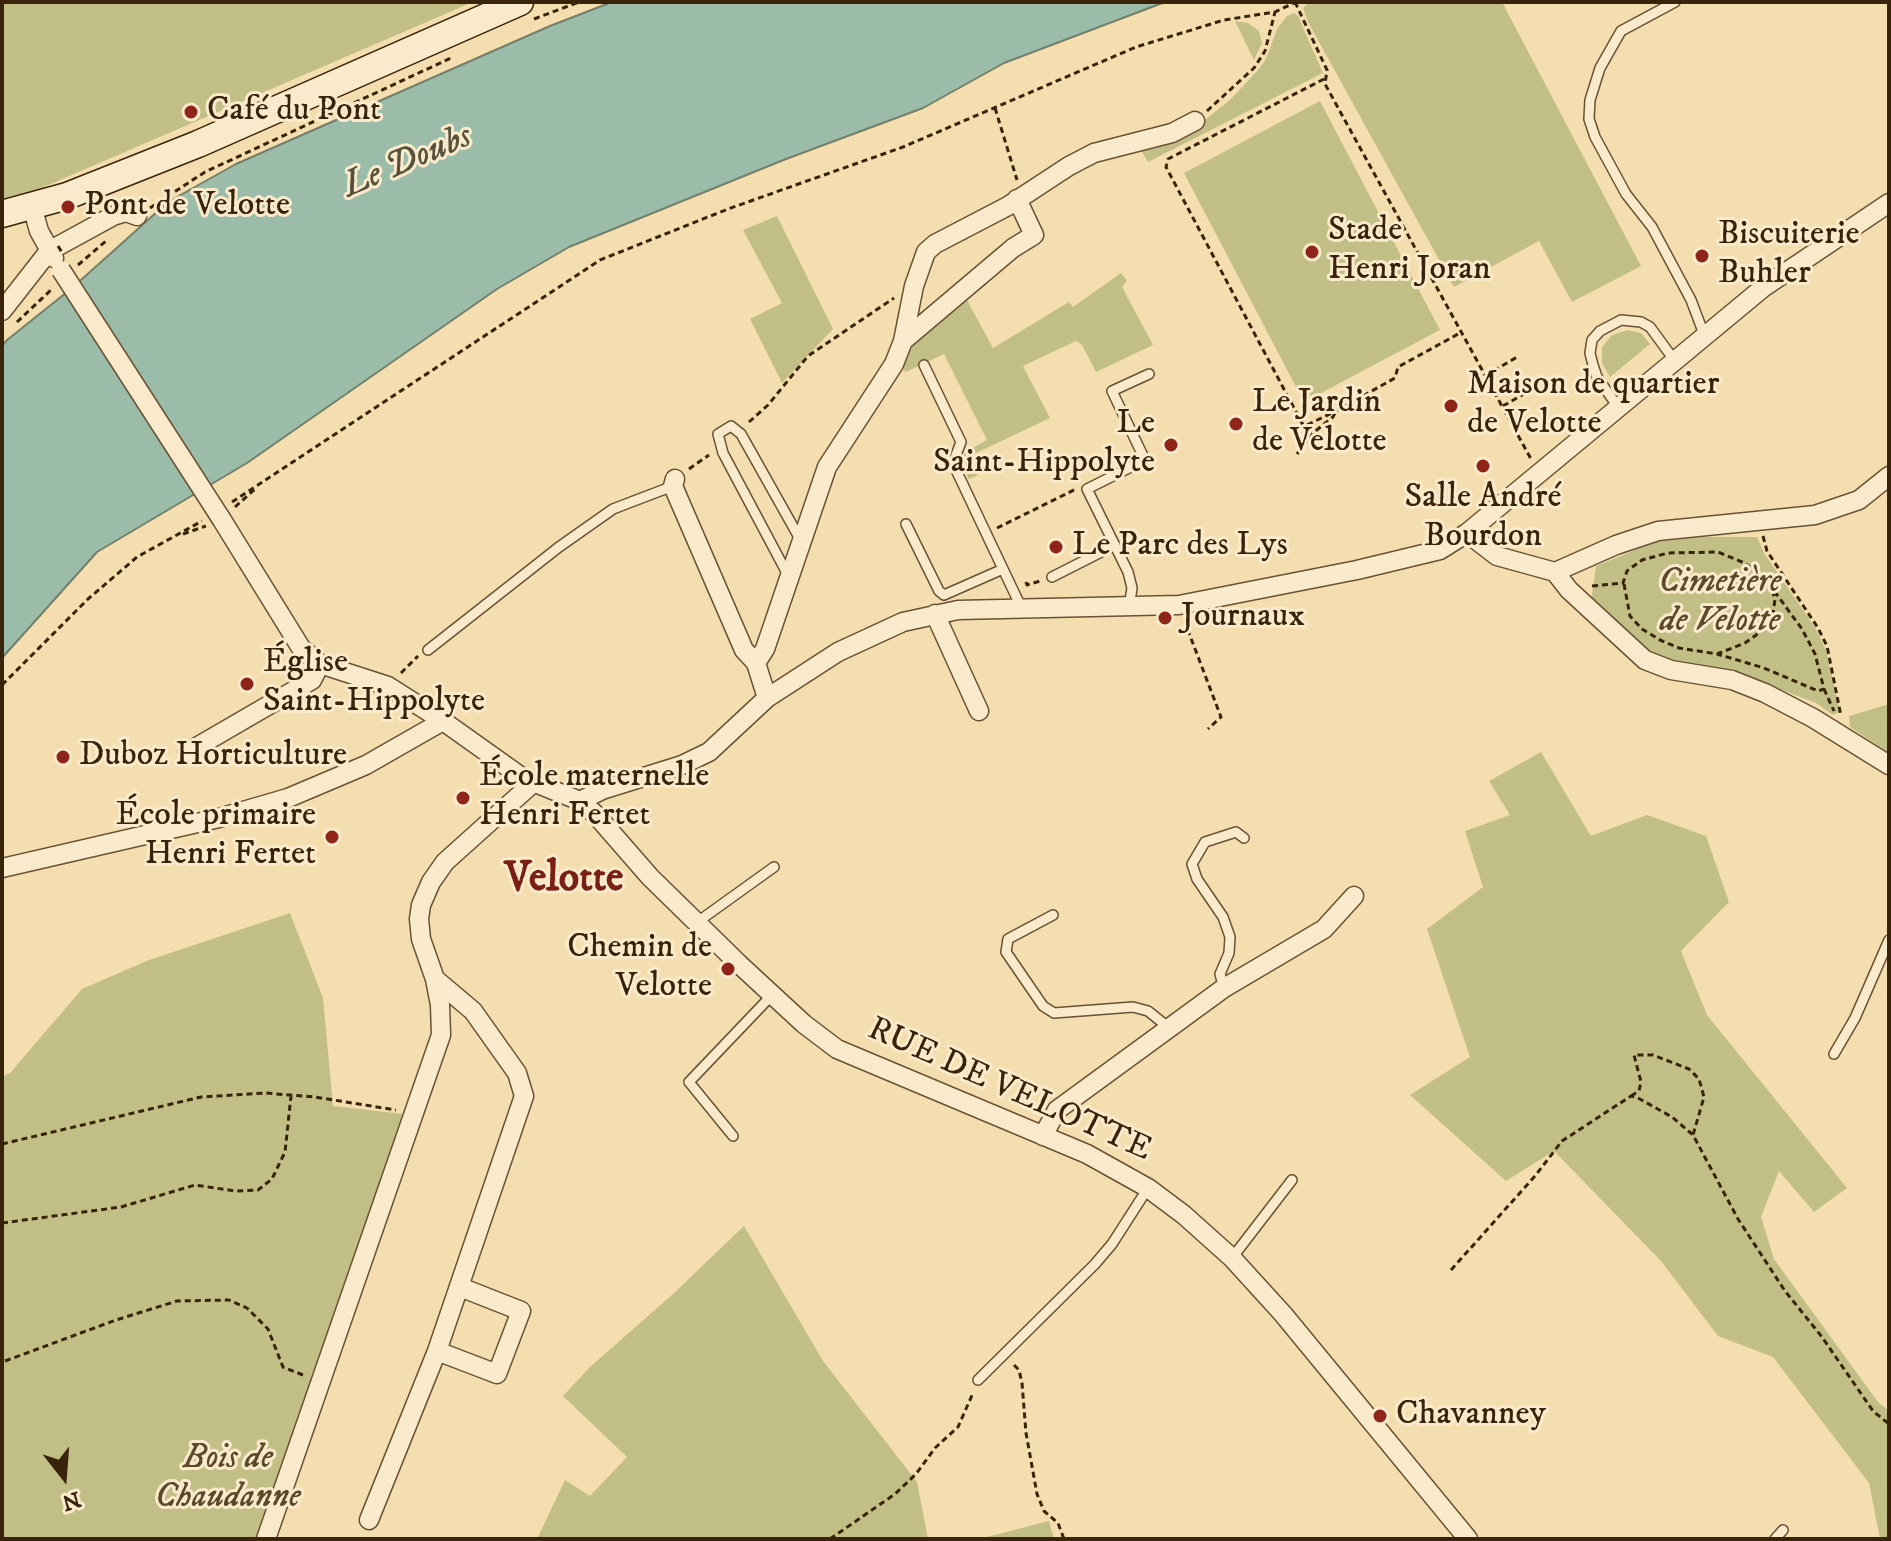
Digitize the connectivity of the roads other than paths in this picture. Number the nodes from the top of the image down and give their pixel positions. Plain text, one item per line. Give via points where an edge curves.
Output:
1 (1675, 2) edge
2 (524, 12) edge
3 (1195, 121) road end
4 (1019, 197) junction
5 (1889, 203) edge
6 (32, 206) junction
7 (2, 214) edge
8 (137, 216) road end
9 (49, 251) junction
10 (6, 318) edge
11 (1705, 337) junction
12 (903, 341) junction
13 (1675, 361) junction
14 (924, 365) dead end
15 (1149, 374) dead end
16 (1618, 407) junction
17 (1889, 476) edge
18 (674, 483) joint
19 (906, 524) dead end
20 (1467, 533) junction
21 (801, 542) junction
22 (1115, 545) junction
23 (1555, 572) junction
24 (1005, 573) junction
25 (1052, 577) road end
26 (789, 578) junction
27 (1129, 608) junction
28 (1022, 609) junction
29 (935, 614) junction
30 (428, 650) road end
31 (756, 663) junction
32 (320, 664) junction
33 (767, 698) junction
34 (979, 711) dead end
35 (443, 721) junction
36 (188, 752) dead end
37 (1889, 765) edge
38 (533, 783) junction
39 (580, 801) junction
40 (1244, 838) dead end
41 (774, 867) dead end
42 (2, 868) edge
43 (1354, 896) dead end
44 (1053, 915) dead end
45 (696, 923) junction
46 (1889, 940) edge
47 (435, 979) junction
48 (1224, 988) junction
49 (772, 995) junction
50 (1168, 1027) junction
51 (1834, 1054) dead end
52 (733, 1136) dead end
53 (1043, 1136) junction
54 (1292, 1180) dead end
55 (1148, 1188) junction
56 (1232, 1258) junction
57 (460, 1287) junction
58 (437, 1351) junction
59 (978, 1380) road end
60 (369, 1520) dead end
61 (1783, 1530) dead end
62 (266, 1539) edge
63 (1468, 1539) edge
64 (1775, 1539) edge

1 - 11 lane via 1621,31 1600,68 1589,119 1626,194 1659,239
2 - 6 main road
3 - 4 street via 1172,133 1094,153
4 - 12 street via 926,252
4 - 12 street via 1034,235
5 - 11 street via 1764,287
6 - 7 main road
6 - 9 street
8 - 9 street via 113,216
9 - 10 street
9 - 32 street, bridge via 224,513 301,648
11 - 13 street
12 - 21 street via 894,364 827,467
13 - 16 street
13 - 16 lane via 1641,322 1621,320 1600,331 1590,353 1597,377
14 - 24 lane via 961,442 957,472
15 - 22 lane via 1112,391 1145,460 1087,489
16 - 20 street
17 - 23 street via 1859,500 1815,515 1658,531
18 - 30 lane via 613,509
18 - 31 street via 744,650
19 - 24 lane via 944,595
20 - 23 street via 1497,556
20 - 27 street via 1418,557 1179,605
21 - 26 street
21 - 26 lane via 738,431 731,426 718,434
22 - 25 lane
22 - 27 lane via 1132,588
23 - 37 street via 1645,660 1765,693
24 - 28 lane
26 - 31 street
27 - 28 street
28 - 29 street
29 - 33 street via 838,652
29 - 34 street
31 - 33 street
32 - 35 street via 388,686
32 - 36 street via 312,680
33 - 39 street via 709,752
35 - 38 street
35 - 42 street via 366,765 288,798
38 - 39 street
38 - 47 street via 445,862 431,882 419,919
39 - 45 street, RUE DE VELOTTE
40 - 48 lane via 1236,832 1205,842 1192,864 1230,937 1220,974
41 - 45 lane
43 - 48 street via 1324,929
44 - 50 lane via 1008,939 1006,952 1043,1006 1054,1013 1133,1007
45 - 49 street, RUE DE VELOTTE
46 - 51 lane
47 - 57 street via 473,1011 517,1073 524,1096
47 - 62 street via 441,1035
48 - 50 street
49 - 52 lane via 689,1082
49 - 53 street, RUE DE VELOTTE via 837,1049
50 - 53 street via 1057,1110
53 - 55 street, RUE DE VELOTTE
54 - 56 lane
55 - 56 street, RUE DE VELOTTE
55 - 59 lane via 1095,1264
56 - 63 street, RUE DE VELOTTE
57 - 58 street
57 - 58 street via 521,1311 497,1374
58 - 60 street
61 - 64 lane

